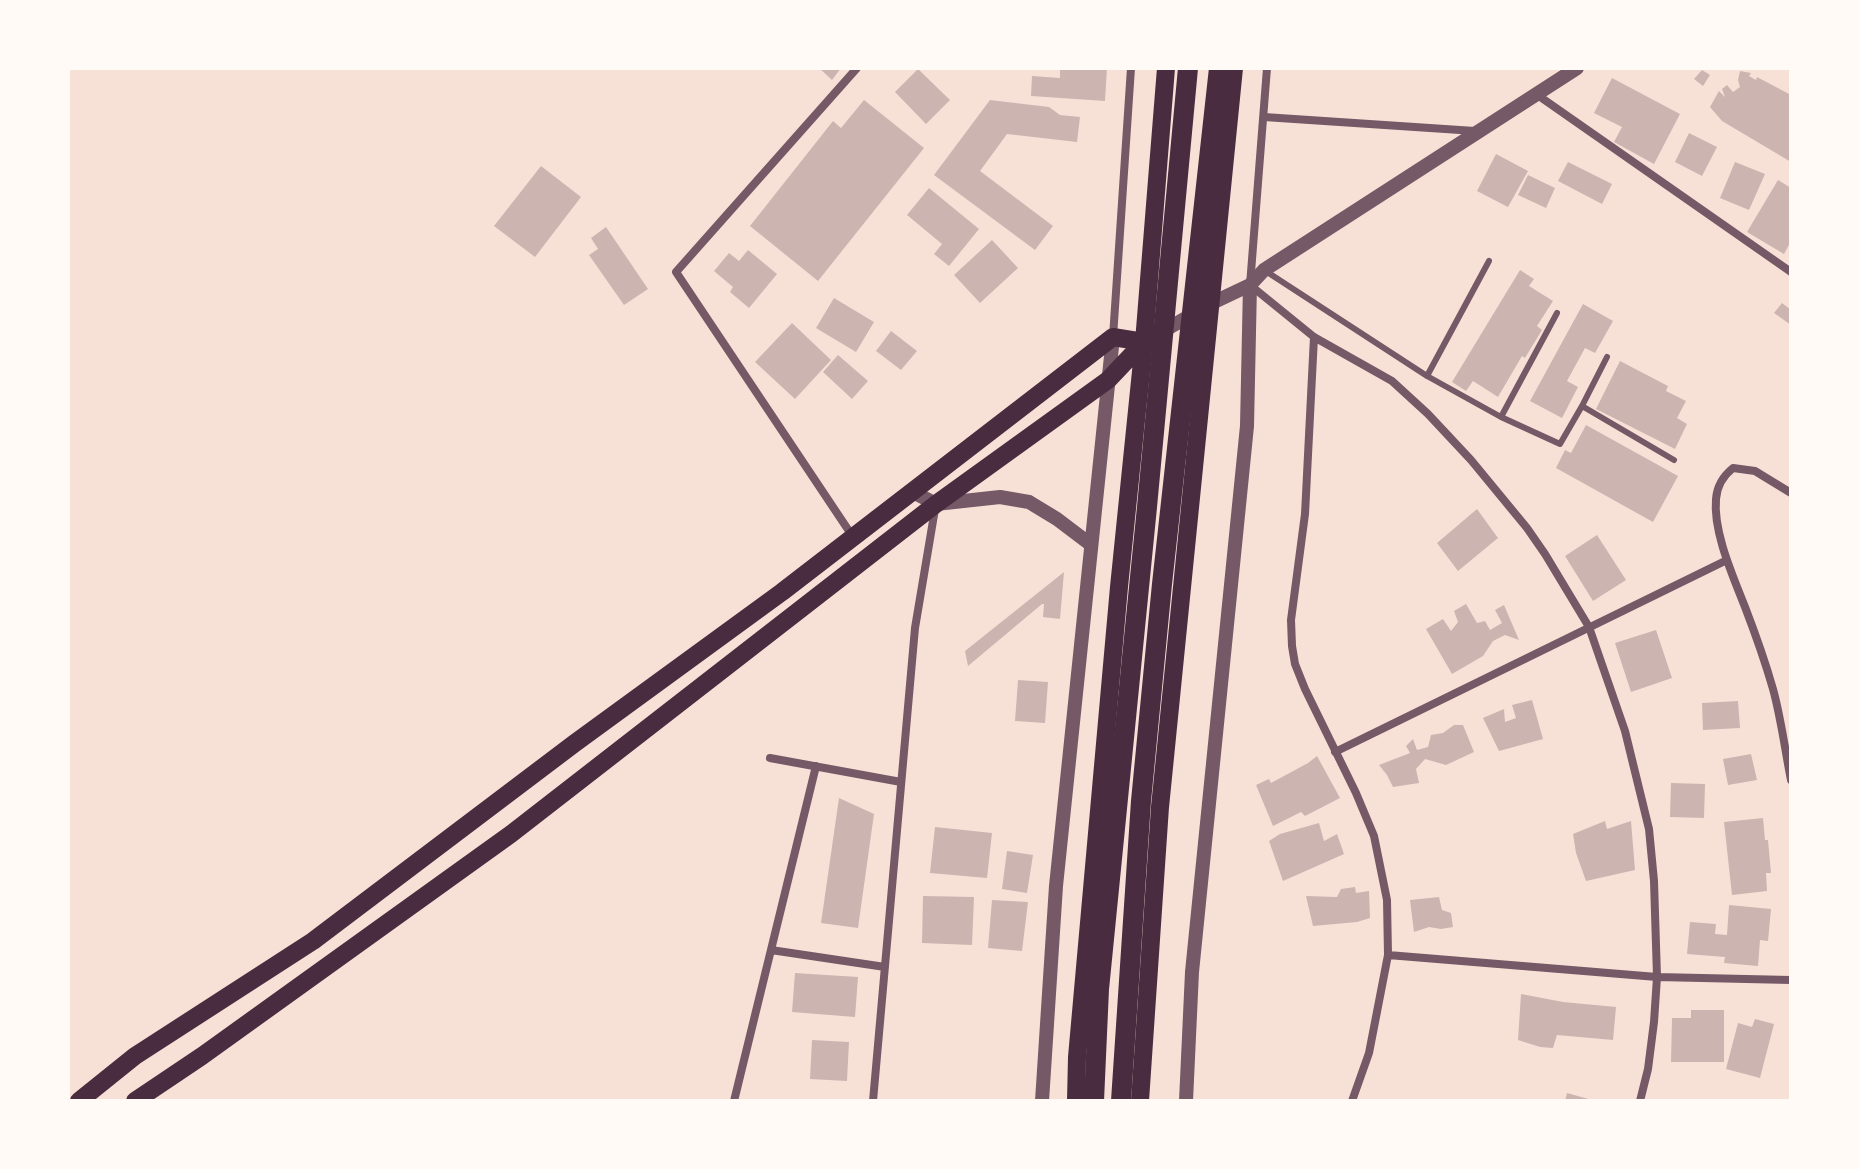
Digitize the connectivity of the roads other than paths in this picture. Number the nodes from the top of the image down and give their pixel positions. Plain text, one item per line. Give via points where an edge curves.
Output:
1 (857, 68) edge
2 (1131, 68) edge
3 (1166, 68) edge
4 (1188, 68) edge
5 (1219, 68) edge
6 (1234, 68) edge
7 (1267, 68) edge
8 (1577, 68) edge
9 (1535, 93) junction
10 (1264, 117) junction
11 (1477, 131) junction
12 (1489, 261) dead end
13 (1264, 270) junction
14 (1791, 272) edge
15 (1250, 285) junction
16 (1210, 304) junction
17 (1557, 313) dead end
18 (1113, 337) junction
19 (1314, 337) junction
20 (1144, 342) junction
21 (1607, 357) dead end
22 (1427, 376) junction
23 (1108, 380) junction
24 (1582, 406) junction
25 (1501, 417) junction
26 (1674, 460) dead end
27 (913, 492) junction
28 (1791, 493) edge
29 (936, 504) junction
30 (854, 538) junction
31 (1090, 544) junction
32 (1727, 560) junction
33 (1589, 627) junction
34 (1335, 752) junction
35 (770, 758) dead end
36 (816, 766) junction
37 (1791, 780) edge
38 (901, 782) junction
39 (771, 950) junction
40 (1388, 955) junction
41 (885, 967) junction
42 (1657, 977) junction
43 (1791, 980) edge
44 (79, 1101) edge
45 (135, 1101) edge
46 (734, 1101) edge
47 (873, 1101) edge
48 (1042, 1101) edge
49 (1076, 1101) edge
50 (1094, 1101) edge
51 (1121, 1101) edge
52 (1140, 1101) edge
53 (1186, 1101) edge
54 (1352, 1101) edge
55 (1640, 1101) edge

1 - 30 street via 676,272
2 - 18 street
3 - 20 main road
4 - 50 highway via 1099,989
5 - 51 highway via 1163,569
6 - 16 main road
7 - 10 street
8 - 9 street
9 - 11 street
9 - 14 street
10 - 11 street
10 - 15 street
11 - 13 street
12 - 22 lane
13 - 15 street
13 - 22 lane
15 - 16 street
15 - 19 street
15 - 53 street via 1247,426 1192,972
16 - 20 street
16 - 52 main road via 1160,807
17 - 25 lane
18 - 20 main road
18 - 23 street
18 - 27 main road
19 - 33 street via 1392,381 1448,434 1527,528
19 - 34 street via 1292,646 1305,689
20 - 23 main road
20 - 49 main road
21 - 24 lane
22 - 25 lane
23 - 29 main road
23 - 31 street
24 - 25 lane via 1560,444
24 - 26 lane
27 - 29 street
27 - 30 main road
28 - 32 street via 1755,471 1733,468 1727,473 1716,502
29 - 31 street via 1000,497 1029,502
29 - 38 street via 915,628
29 - 45 main road via 511,834
30 - 44 main road via 313,941 135,1056
31 - 48 street via 1056,886
32 - 33 street
32 - 37 street via 1774,691
33 - 34 street
33 - 42 street via 1625,731 1649,829
34 - 40 street via 1374,836 1387,900
35 - 36 street
36 - 38 street
36 - 39 street
38 - 41 street
39 - 41 street
39 - 46 street
40 - 42 street
40 - 54 street via 1369,1053
41 - 47 street
42 - 43 street
42 - 55 street

